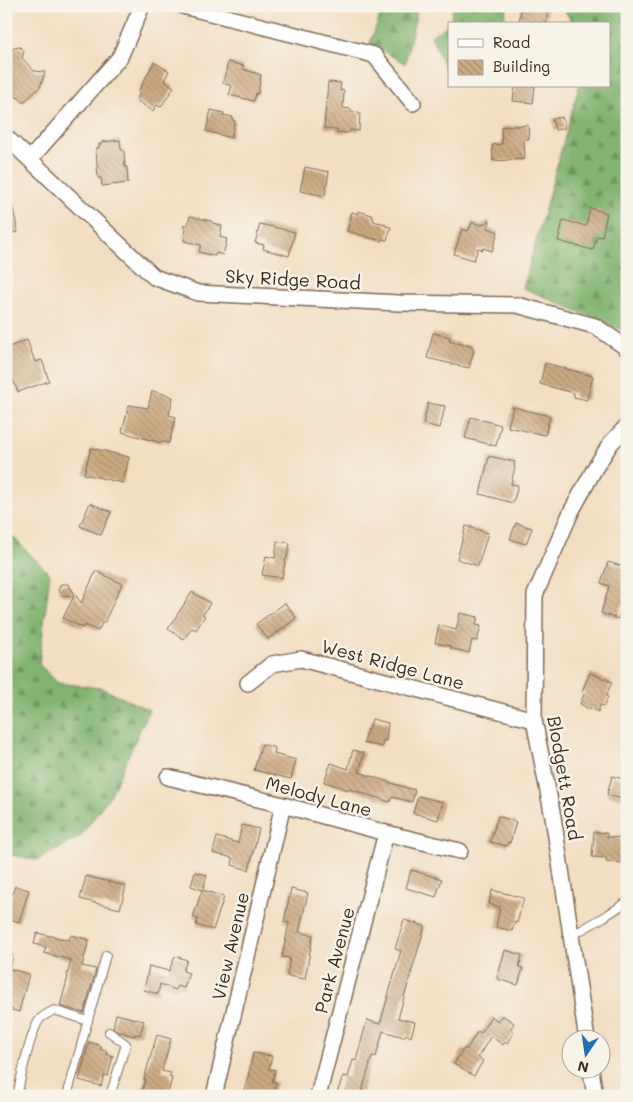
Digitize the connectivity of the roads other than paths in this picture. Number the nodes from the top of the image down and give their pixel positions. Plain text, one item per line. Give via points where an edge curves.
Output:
1 (142, 6) edge
2 (183, 6) edge
3 (414, 102) dead end
4 (6, 137) edge
5 (30, 159) junction
6 (627, 348) edge
7 (627, 426) edge
8 (248, 684) dead end
9 (534, 720) junction
10 (168, 776) dead end
11 (282, 805) junction
12 (386, 833) junction
13 (460, 850) dead end
14 (627, 902) edge
15 (571, 936) junction
16 (6, 946) edge
17 (106, 955) dead end
18 (6, 964) edge
19 (88, 1021) junction
20 (585, 1030) edge
21 (110, 1032) dead end
22 (593, 1080) edge
23 (17, 1096) edge
24 (66, 1096) edge
25 (110, 1096) edge
26 (214, 1096) edge
27 (318, 1096) edge
28 (595, 1096) edge

1 - 5 street via 120,57
2 - 3 street via 374,55
4 - 5 street, Sky Ridge Road
5 - 6 street, Sky Ridge Road via 154,277 198,293 517,305 595,326
7 - 9 street, Blodgett Road via 611,443 571,512 535,595
8 - 9 street, West Ridge Lane via 272,664 301,659
9 - 15 street, Blodgett Road
10 - 11 street, Melody Lane
11 - 12 street, Melody Lane
11 - 26 street, View Avenue
12 - 13 street, Melody Lane
12 - 27 street, Park Avenue
14 - 15 lane
15 - 20 street, Blodgett Road
16 - 18 lane
17 - 19 lane
19 - 23 lane via 54,1010 39,1021 30,1041
19 - 24 lane
21 - 25 lane via 126,1044
22 - 28 street

